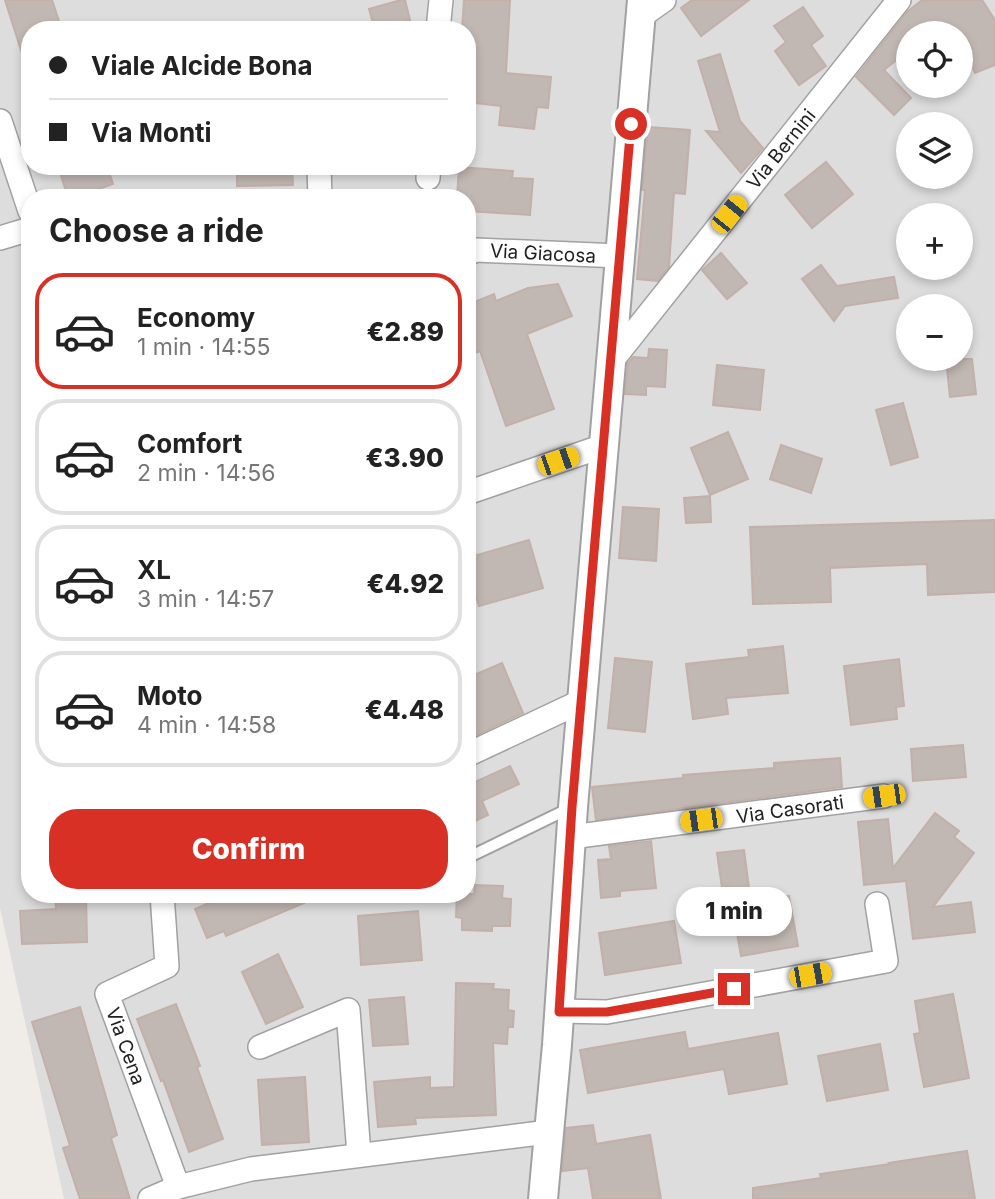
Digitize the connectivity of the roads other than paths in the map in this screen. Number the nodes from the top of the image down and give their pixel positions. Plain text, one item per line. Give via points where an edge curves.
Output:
1 (441, 0) edge
2 (664, 0) edge
3 (899, 0) edge
4 (641, 9) edge
5 (439, 21) edge
6 (0, 121) edge
7 (23, 189) edge
8 (21, 232) edge
9 (0, 238) edge
10 (476, 250) edge
11 (620, 256) junction
12 (610, 363) junction
13 (603, 446) junction
14 (476, 490) edge
15 (582, 701) junction
16 (476, 751) edge
17 (884, 796) dead end
18 (572, 807) junction
19 (571, 838) junction
20 (476, 854) edge
21 (165, 903) edge
22 (877, 904) dead end
23 (559, 1012) junction
24 (260, 1047) dead end
25 (548, 1132) junction
26 (359, 1155) junction
27 (178, 1188) junction
28 (150, 1199) edge
29 (543, 1199) edge

1 - 5 street
2 - 4 street
3 - 12 street, Via Bernini
4 - 11 street
6 - 7 street
8 - 9 street
10 - 11 street, Via Giacosa
11 - 12 street
12 - 13 street
13 - 14 street
13 - 15 street
15 - 16 street
15 - 18 street
17 - 19 street, Via Casorati
18 - 19 street
18 - 20 lane
19 - 23 street
21 - 27 street, Via Cena via 167,966 107,995
22 - 23 street via 886,961 607,1012
23 - 25 street
24 - 26 street via 348,1010
25 - 26 street
25 - 29 street
26 - 27 street via 251,1169
27 - 28 street

